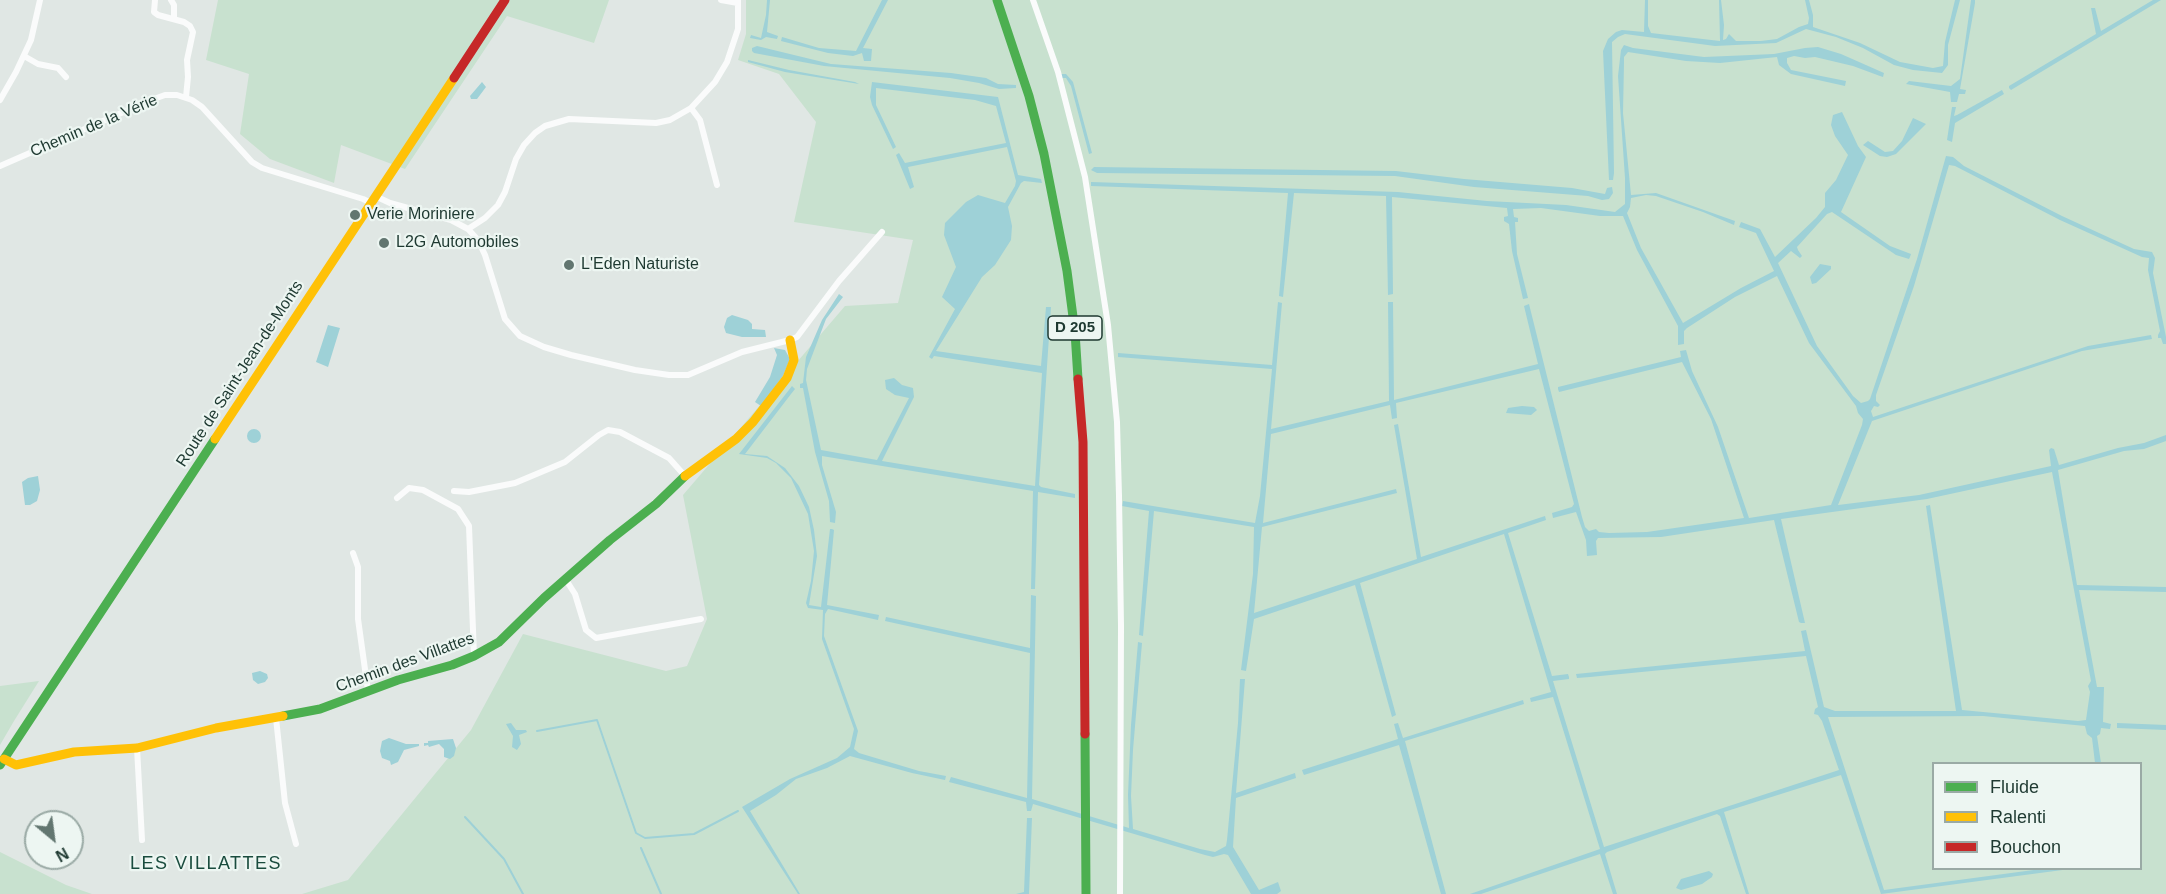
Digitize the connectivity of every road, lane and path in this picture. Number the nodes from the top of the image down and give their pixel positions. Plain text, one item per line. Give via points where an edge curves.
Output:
1 (40, 0) edge
2 (155, 0) edge
3 (171, 0) edge
4 (505, 0) edge
5 (721, 0) edge
6 (997, 0) edge
7 (1033, 0) edge
8 (738, 1) edge
9 (174, 18) junction
10 (24, 56) junction
11 (66, 77) dead end
12 (186, 97) junction
13 (0, 100) edge
14 (691, 108) junction
15 (0, 166) edge
16 (717, 185) dead end
17 (373, 200) junction
18 (468, 229) junction
19 (882, 232) dead end
20 (790, 340) junction
21 (685, 476) junction
22 (454, 490) dead end
23 (397, 498) dead end
24 (353, 553) dead end
25 (566, 580) junction
26 (701, 619) dead end
27 (474, 656) junction
28 (368, 692) junction
29 (276, 718) junction
30 (137, 748) junction
31 (2, 762) edge
32 (142, 840) dead end
33 (296, 844) dead end
34 (1086, 894) edge
35 (1120, 894) edge

1 - 10 street
2 - 9 street via 154,12
3 - 9 street
4 - 17 main road, Route de Saint-Jean-de-Monts
5 - 8 street
6 - 34 main road, D 205 via 1044,154 1075,332 1083,442
7 - 35 street via 1058,72 1085,177 1108,325 1117,422
8 - 14 street via 738,29 727,62
9 - 12 street via 190,26 193,32
10 - 11 street via 58,68
10 - 13 street
12 - 15 street, Chemin de la Vérie via 165,95 151,100
12 - 17 street via 202,107 262,168
14 - 16 street via 700,120
14 - 18 street via 656,123 569,119 545,126 524,145 498,206
17 - 18 street via 451,220
17 - 31 main road, Route de Saint-Jean-de-Monts
18 - 20 street via 485,255 505,319 520,336 544,347 635,370 688,375 742,352
19 - 20 street via 797,337
20 - 21 main road, Chemin des Villattes via 794,360 787,378 736,439
21 - 22 street via 669,458 620,432 608,430 565,462 515,483 469,492
21 - 25 main road, Chemin des Villattes
23 - 27 street via 409,488 423,490 458,508 469,526
24 - 28 street via 358,567 358,619
25 - 26 street via 575,594 586,630 596,638
25 - 27 main road, Chemin des Villattes via 499,642
27 - 28 main road, Chemin des Villattes
28 - 29 main road, Chemin des Villattes via 320,709
29 - 30 main road, Chemin des Villattes
29 - 33 street via 285,803
30 - 31 main road, Chemin des Villattes via 74,752 16,765
30 - 32 street

